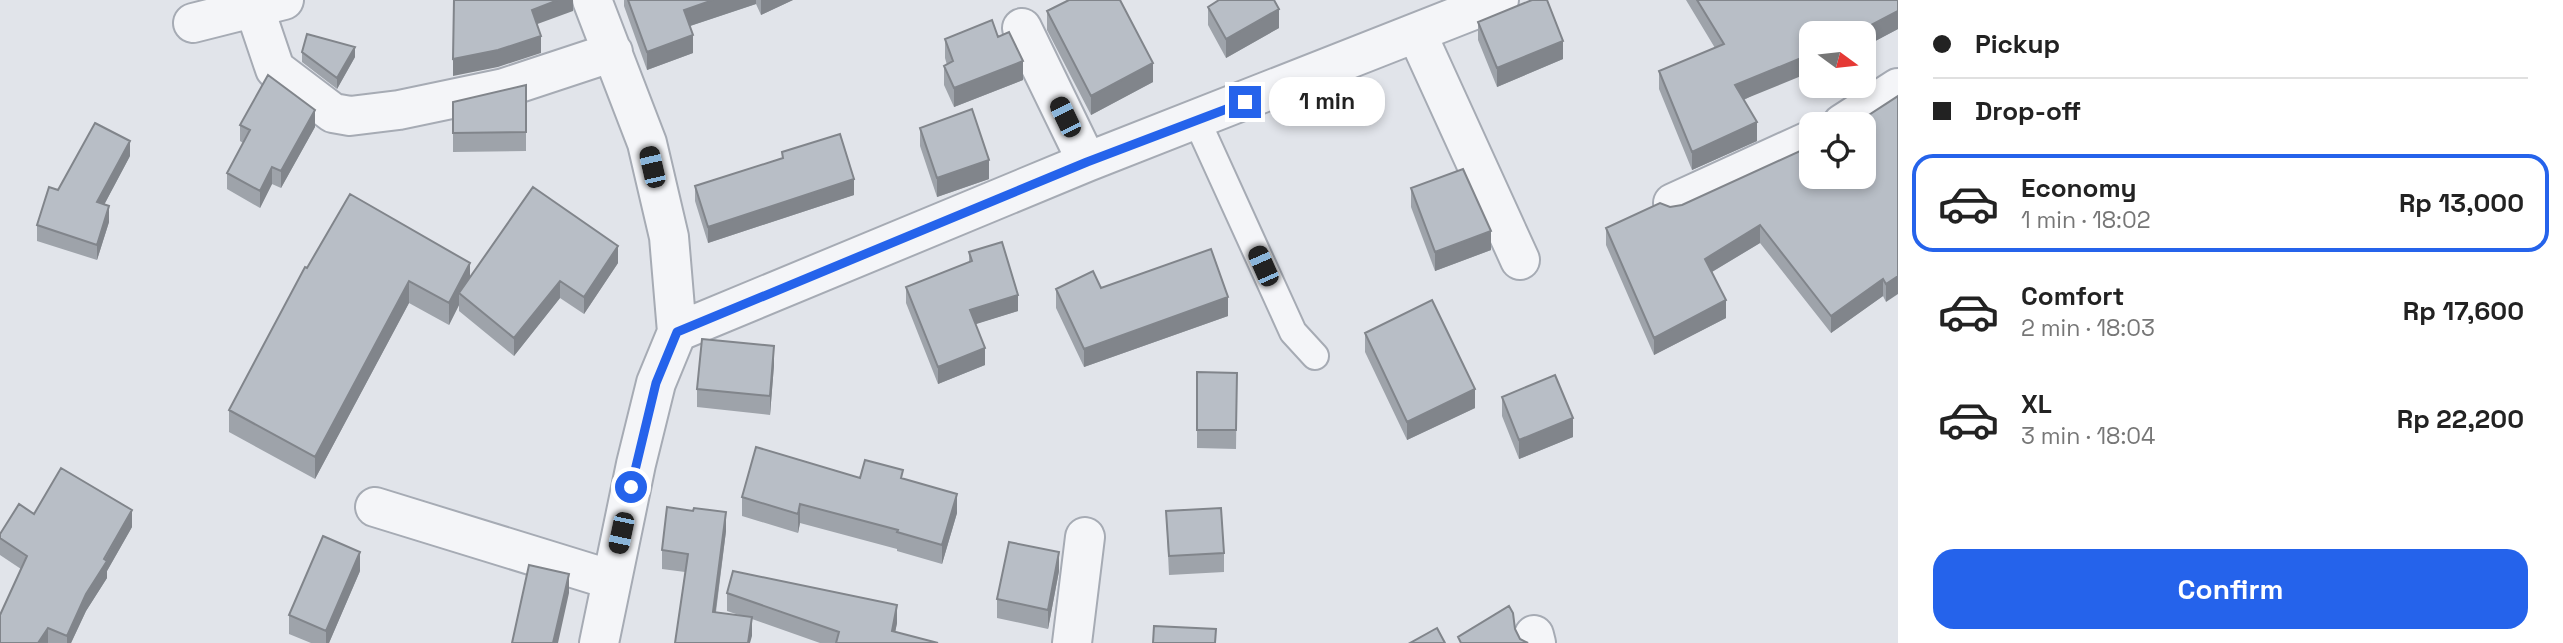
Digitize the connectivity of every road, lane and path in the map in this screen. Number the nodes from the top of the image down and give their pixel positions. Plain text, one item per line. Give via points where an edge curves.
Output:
1 (592, 0) edge
2 (1499, 0) edge
3 (269, 4) edge
4 (193, 23) dead end
5 (1022, 28) dead end
6 (1417, 34) junction
7 (613, 52) junction
8 (1898, 88) edge
9 (1861, 112) edge
10 (1196, 121) junction
11 (1799, 145) edge
12 (1087, 162) junction
13 (1673, 203) edge
14 (1520, 260) dead end
15 (677, 332) junction
16 (1315, 356) dead end
17 (375, 507) dead end
18 (1085, 537) dead end
19 (612, 580) junction
20 (599, 643) edge
21 (1072, 643) edge

1 - 7 street
2 - 6 street
3 - 4 street
3 - 7 street via 275,69 342,115 399,110 504,88
5 - 12 street
6 - 10 street
6 - 14 street
7 - 15 street via 647,143 669,237
8 - 9 street
10 - 12 street
10 - 16 lane via 1293,332
11 - 13 street
12 - 15 street
15 - 19 street via 656,383
17 - 19 street
18 - 21 street
19 - 20 street

